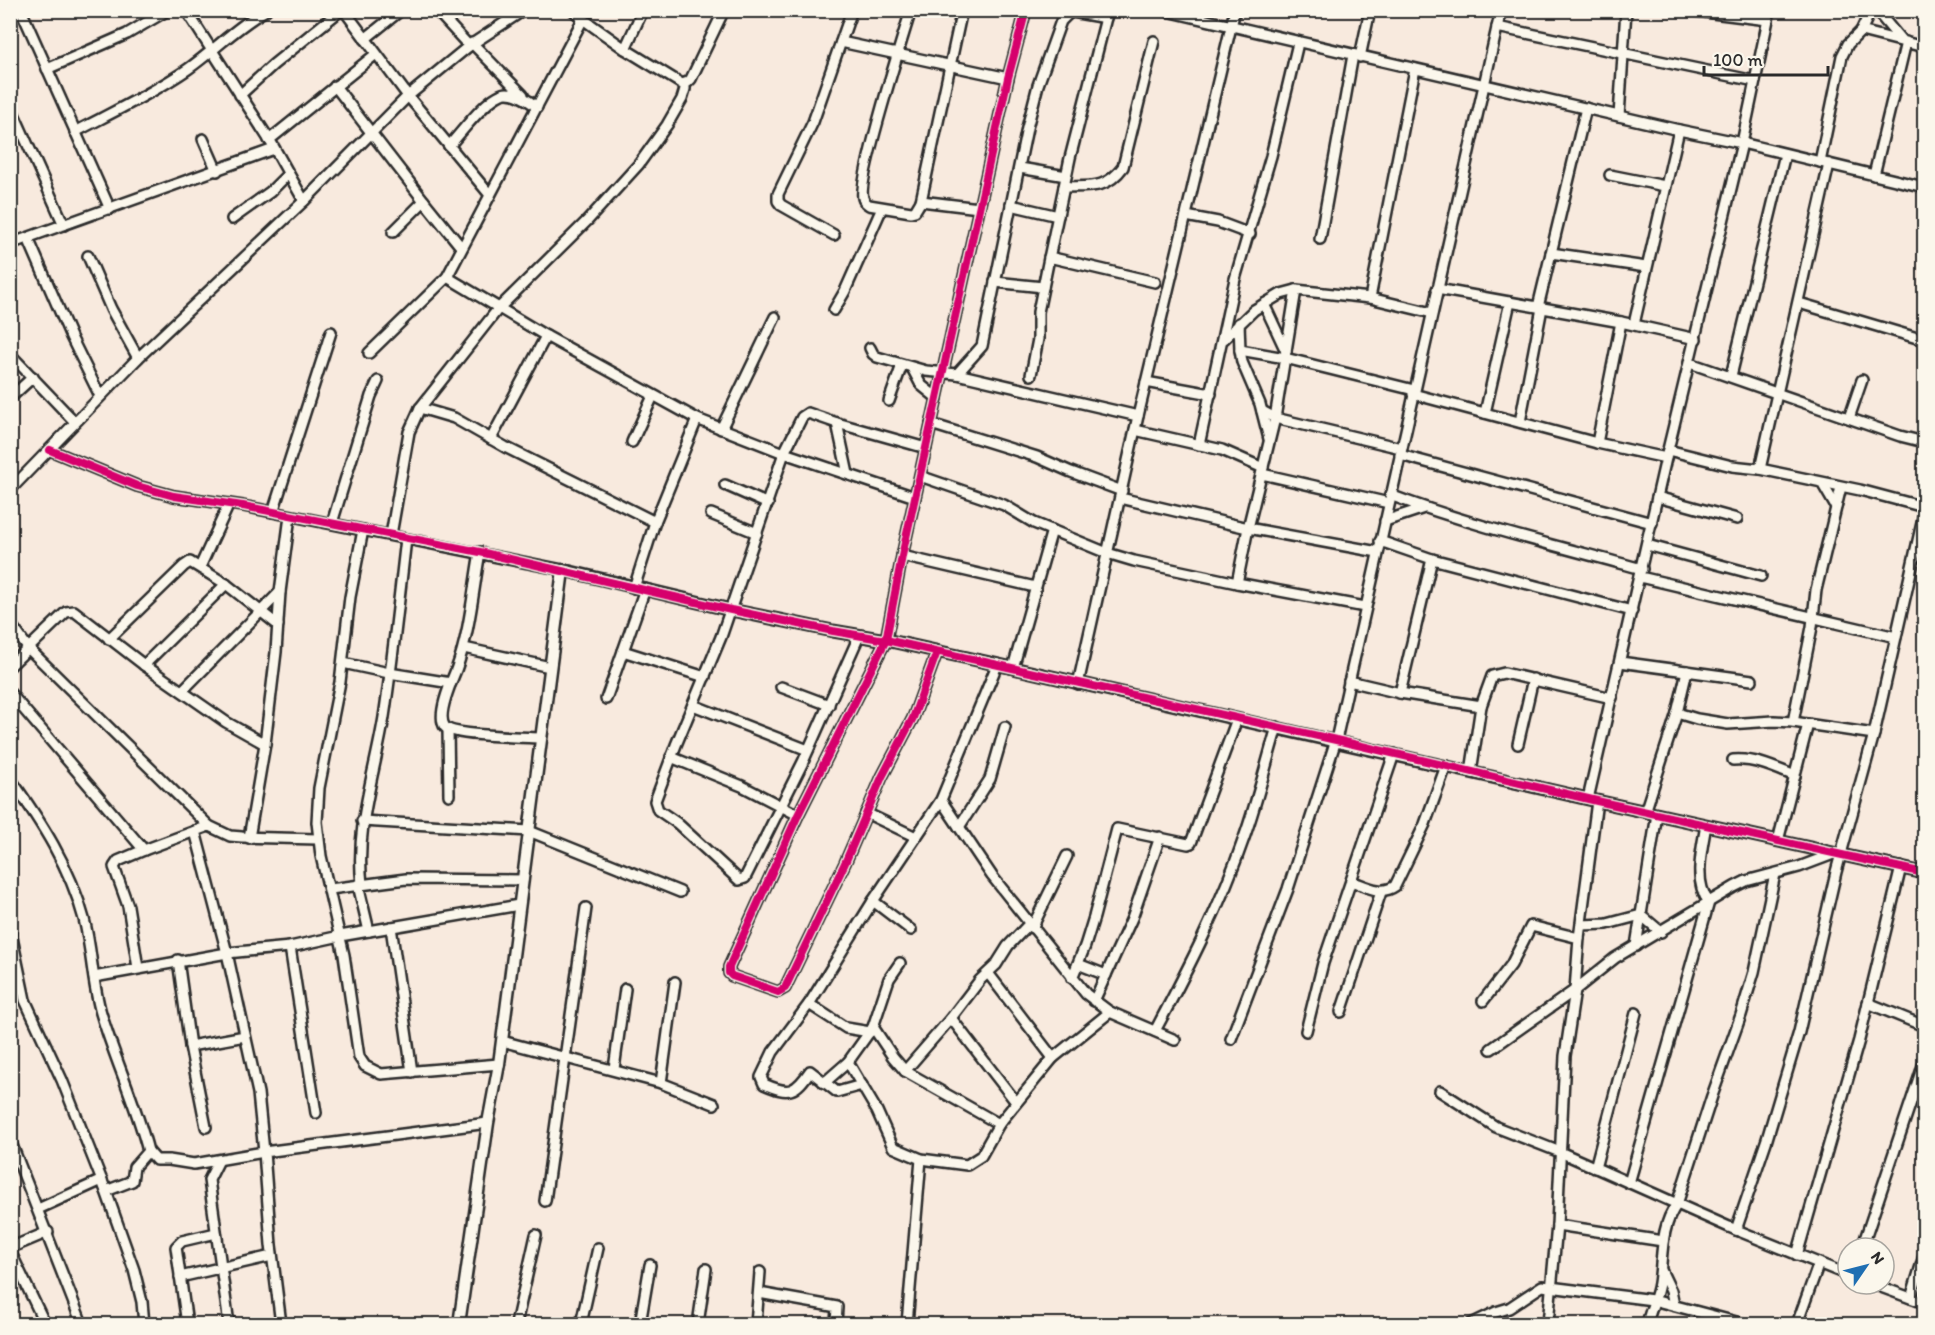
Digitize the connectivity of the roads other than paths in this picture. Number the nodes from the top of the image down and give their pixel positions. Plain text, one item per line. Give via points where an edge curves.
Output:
1 (21, 10) edge
2 (168, 10) edge
3 (186, 10) edge
4 (266, 10) edge
5 (342, 10) edge
6 (401, 10) edge
7 (436, 10) edge
8 (524, 10) edge
9 (573, 10) edge
10 (643, 10) edge
11 (724, 10) edge
12 (852, 10) edge
13 (911, 10) edge
14 (962, 10) edge
15 (1026, 10) edge
16 (1162, 10) edge
17 (1235, 10) edge
18 (1370, 10) edge
19 (1501, 10) edge
20 (1626, 10) edge
21 (1688, 10) edge
22 (1871, 10) edge
23 (1876, 10) edge
24 (1107, 14) edge
25 (1769, 15) edge
26 (583, 20) junction
27 (1497, 27) junction
28 (1231, 28) junction
29 (1861, 31) junction
30 (365, 39) junction
31 (1154, 41) dead end
32 (1904, 41) junction
33 (841, 42) junction
34 (1298, 43) junction
35 (471, 45) junction
36 (1924, 47) edge
37 (625, 49) junction
38 (212, 52) junction
39 (1623, 53) junction
40 (376, 54) junction
41 (898, 56) junction
42 (1357, 56) junction
43 (950, 67) junction
44 (47, 69) junction
45 (1415, 69) junction
46 (1008, 78) junction
47 (1755, 81) junction
48 (685, 84) junction
49 (1483, 84) junction
50 (335, 86) junction
51 (240, 95) junction
52 (408, 96) junction
53 (526, 99) junction
54 (10, 105) edge
55 (537, 106) junction
56 (1586, 108) junction
57 (1619, 116) junction
58 (1679, 130) junction
59 (75, 132) junction
60 (372, 135) junction
61 (203, 139) dead end
62 (1742, 143) junction
63 (272, 145) junction
64 (449, 146) junction
65 (1785, 154) junction
66 (1825, 163) junction
67 (1020, 168) junction
68 (217, 171) junction
69 (288, 174) junction
70 (1874, 175) junction
71 (1066, 176) junction
72 (1610, 176) dead end
73 (1665, 186) junction
74 (1065, 187) junction
75 (1924, 187) edge
76 (490, 195) junction
77 (304, 201) junction
78 (424, 201) junction
79 (921, 201) junction
80 (1011, 206) junction
81 (882, 208) junction
82 (979, 208) junction
83 (110, 209) junction
84 (1058, 216) junction
85 (1186, 216) junction
86 (232, 219) dead end
87 (64, 225) junction
88 (393, 232) dead end
89 (1250, 234) junction
90 (834, 235) dead end
91 (28, 238) junction
92 (1320, 239) dead end
93 (10, 244) edge
94 (461, 247) junction
95 (1551, 253) junction
96 (88, 256) dead end
97 (1049, 257) junction
98 (1646, 267) junction
99 (447, 277) junction
100 (995, 282) junction
101 (1155, 282) dead end
102 (1043, 287) junction
103 (1437, 289) junction
104 (1296, 290) junction
105 (1370, 298) junction
106 (1510, 302) junction
107 (1799, 303) junction
108 (1264, 304) junction
109 (1540, 307) junction
110 (498, 309) junction
111 (834, 310) dead end
112 (1432, 312) junction
113 (775, 316) dead end
114 (1621, 322) junction
115 (1239, 323) junction
116 (1634, 324) junction
117 (331, 332) dead end
118 (546, 336) junction
119 (1696, 339) junction
120 (1924, 340) edge
121 (1223, 341) junction
122 (870, 348) dead end
123 (1240, 350) junction
124 (369, 353) dead end
125 (10, 354) edge
126 (1286, 355) junction
127 (138, 358) junction
128 (1690, 363) junction
129 (907, 367) junction
130 (943, 373) junction
131 (957, 375) junction
132 (1031, 375) dead end
133 (1731, 376) junction
134 (33, 377) junction
135 (1862, 380) dead end
136 (378, 381) dead end
137 (1146, 382) junction
138 (1413, 392) junction
139 (1211, 394) junction
140 (1778, 394) junction
141 (100, 396) junction
142 (653, 396) junction
143 (10, 398) edge
144 (937, 398) junction
145 (889, 401) dead end
146 (420, 408) junction
147 (1263, 411) junction
148 (1485, 413) junction
149 (1138, 416) junction
150 (1275, 418) junction
151 (1849, 418) junction
152 (697, 419) junction
153 (75, 422) junction
154 (1520, 422) junction
155 (837, 423) junction
156 (931, 424) junction
157 (721, 429) junction
158 (858, 429) junction
159 (1135, 430) junction
160 (491, 439) junction
161 (632, 441) dead end
162 (1270, 441) junction
163 (1597, 442) junction
164 (1924, 442) edge
165 (841, 444) junction
166 (1199, 445) junction
167 (926, 448) junction
168 (50, 450) junction
169 (1400, 451) junction
170 (784, 453) junction
171 (1667, 454) junction
172 (1761, 469) junction
173 (1262, 471) junction
174 (848, 474) junction
175 (920, 476) junction
176 (1822, 483) junction
177 (725, 485) dead end
178 (1841, 487) junction
179 (10, 490) edge
180 (1121, 494) junction
181 (915, 497) junction
182 (1657, 498) junction
183 (1389, 499) junction
184 (229, 504) junction
185 (768, 504) junction
186 (1836, 507) junction
187 (1924, 507) edge
188 (1424, 508) junction
189 (273, 512) junction
190 (711, 514) dead end
191 (290, 516) junction
192 (1737, 519) dead end
193 (1924, 520) edge
194 (1384, 521) junction
195 (655, 522) junction
196 (332, 523) junction
197 (1652, 523) junction
198 (1248, 528) junction
199 (363, 530) junction
200 (1052, 530) junction
201 (757, 532) junction
202 (391, 535) junction
203 (406, 539) junction
204 (1380, 541) junction
205 (1647, 544) junction
206 (480, 552) junction
207 (1378, 552) junction
208 (1107, 553) junction
209 (902, 556) junction
210 (1432, 559) junction
211 (200, 567) junction
212 (563, 570) junction
213 (1641, 573) junction
214 (1761, 576) dead end
215 (1237, 583) junction
216 (226, 584) junction
217 (1035, 587) junction
218 (640, 588) junction
219 (280, 592) junction
220 (1365, 607) junction
221 (731, 610) junction
222 (259, 611) junction
223 (1632, 611) junction
224 (1812, 617) junction
225 (10, 623) edge
226 (278, 625) junction
227 (859, 636) junction
228 (1896, 636) junction
229 (109, 639) junction
230 (885, 640) junction
231 (28, 648) junction
232 (464, 648) junction
233 (623, 651) junction
234 (936, 652) junction
235 (1620, 662) junction
236 (343, 663) junction
237 (144, 665) junction
238 (997, 665) junction
239 (10, 666) edge
240 (550, 667) junction
241 (1013, 668) junction
242 (1687, 671) junction
243 (389, 673) junction
244 (705, 677) junction
245 (1533, 679) junction
246 (1752, 680) dead end
247 (1349, 681) junction
248 (451, 683) junction
249 (1078, 684) junction
250 (781, 687) dead end
251 (182, 691) junction
252 (10, 693) edge
253 (1400, 693) junction
254 (1612, 698) junction
255 (606, 699) dead end
256 (693, 705) junction
257 (829, 705) junction
258 (1481, 706) junction
259 (1677, 713) junction
260 (1237, 719) junction
261 (1793, 722) junction
262 (1808, 724) junction
263 (1277, 727) junction
264 (1005, 728) dead end
265 (448, 729) junction
266 (1874, 734) junction
267 (541, 738) junction
268 (1336, 740) junction
269 (265, 744) junction
270 (1518, 744) dead end
271 (808, 750) junction
272 (1394, 754) junction
273 (671, 757) junction
274 (1733, 760) dead end
275 (803, 762) junction
276 (1446, 766) junction
277 (821, 767) junction
278 (1471, 772) junction
279 (1795, 776) junction
280 (10, 778) edge
281 (449, 795) dead end
282 (940, 800) junction
283 (1592, 800) junction
284 (781, 806) junction
285 (1645, 812) junction
286 (866, 813) junction
287 (1657, 814) junction
288 (798, 815) junction
289 (362, 821) junction
290 (1706, 825) junction
291 (209, 826) junction
292 (959, 827) junction
293 (195, 831) junction
294 (529, 831) junction
295 (916, 837) junction
296 (1161, 837) junction
297 (249, 838) junction
298 (318, 838) junction
299 (1778, 841) junction
300 (144, 850) junction
301 (1839, 853) junction
302 (1066, 856) dead end
303 (1901, 867) junction
304 (1775, 873) junction
305 (1924, 873) edge
306 (522, 880) junction
307 (1350, 881) junction
308 (360, 885) junction
309 (330, 889) junction
310 (680, 892) dead end
311 (1381, 892) junction
312 (873, 901) junction
313 (1709, 902) junction
314 (519, 905) junction
315 (586, 908) dead end
316 (1641, 915) junction
317 (1031, 926) junction
318 (1581, 926) junction
319 (391, 927) junction
320 (10, 928) edge
321 (910, 930) dead end
322 (369, 931) junction
323 (1660, 932) junction
324 (340, 936) junction
325 (1579, 938) junction
326 (1635, 946) junction
327 (290, 947) junction
328 (227, 953) junction
329 (178, 960) junction
330 (900, 963) dead end
331 (1078, 964) junction
332 (138, 968) junction
333 (988, 973) junction
334 (1106, 975) junction
335 (94, 977) junction
336 (1072, 978) junction
337 (675, 982) dead end
338 (625, 989) dead end
339 (1575, 990) junction
340 (1094, 1001) junction
341 (1483, 1001) dead end
342 (809, 1004) junction
343 (1868, 1004) junction
344 (1110, 1012) junction
345 (1341, 1012) dead end
346 (1636, 1013) dead end
347 (951, 1018) junction
348 (1924, 1026) edge
349 (872, 1030) junction
350 (1155, 1031) junction
351 (1306, 1031) dead end
352 (245, 1036) junction
353 (1231, 1039) dead end
354 (1175, 1040) dead end
355 (502, 1041) junction
356 (190, 1046) junction
357 (1491, 1049) dead end
358 (564, 1056) junction
359 (1053, 1058) junction
360 (848, 1062) junction
361 (1924, 1063) edge
362 (499, 1064) junction
363 (614, 1069) junction
364 (905, 1071) junction
365 (412, 1072) junction
366 (661, 1083) junction
367 (824, 1083) junction
368 (862, 1085) junction
369 (1440, 1091) dead end
370 (1016, 1102) junction
371 (714, 1104) dead end
372 (316, 1113) dead end
373 (488, 1123) junction
374 (999, 1124) junction
375 (206, 1127) dead end
376 (10, 1140) edge
377 (148, 1151) junction
378 (264, 1152) junction
379 (1560, 1152) junction
380 (921, 1159) junction
381 (219, 1160) junction
382 (194, 1164) junction
383 (1594, 1168) junction
384 (102, 1180) junction
385 (209, 1180) junction
386 (1629, 1183) junction
387 (106, 1191) junction
388 (545, 1201) dead end
389 (1677, 1204) junction
390 (38, 1209) junction
391 (1557, 1225) junction
392 (1736, 1230) junction
393 (48, 1232) junction
394 (216, 1233) junction
395 (536, 1235) dead end
396 (1866, 1236) edge
397 (1663, 1241) junction
398 (598, 1248) dead end
399 (10, 1249) edge
400 (1797, 1255) junction
401 (272, 1256) junction
402 (1924, 1256) edge
403 (1819, 1263) junction
404 (650, 1265) dead end
405 (222, 1267) junction
406 (706, 1269) dead end
407 (1660, 1269) junction
408 (1836, 1270) edge
409 (760, 1272) dead end
410 (180, 1277) junction
411 (1551, 1287) junction
412 (1896, 1292) edge
413 (759, 1293) junction
414 (1911, 1298) junction
415 (1653, 1300) junction
416 (1924, 1303) edge
417 (1674, 1305) junction
418 (1718, 1321) edge
419 (45, 1324) edge
420 (82, 1324) edge
421 (144, 1324) edge
422 (187, 1324) edge
423 (230, 1324) edge
424 (281, 1324) edge
425 (459, 1324) edge
426 (516, 1324) edge
427 (581, 1324) edge
428 (640, 1324) edge
429 (698, 1324) edge
430 (756, 1324) edge
431 (836, 1324) edge
432 (907, 1324) edge
433 (1471, 1324) edge
434 (1548, 1324) edge
435 (1647, 1324) edge
436 (1744, 1324) edge
437 (1797, 1324) edge

1 - 44 street
2 - 44 street via 127,34
3 - 38 street
4 - 38 street
5 - 30 street
5 - 51 street
6 - 30 street
7 - 35 street
8 - 35 street
9 - 26 street
10 - 37 street
11 - 48 street
12 - 33 street
13 - 41 street
14 - 43 street
15 - 46 street
16 - 28 street
17 - 28 street
18 - 42 street
19 - 27 street
20 - 39 street
21 - 25 street
22 - 29 street
23 - 32 street
24 - 67 street via 1078,12 1061,21 1038,85
24 - 71 street
25 - 47 street
26 - 37 street
26 - 55 street
27 - 39 street
27 - 49 street
28 - 34 street
28 - 85 street
29 - 32 street
29 - 66 street via 1842,56
30 - 40 street
31 - 74 street via 1123,167 1103,185
32 - 36 street
32 - 70 street
33 - 41 street
33 - 90 street via 813,122 778,195 778,201
34 - 42 street
34 - 89 street
35 - 52 street
35 - 53 street
37 - 48 street
38 - 51 street
38 - 59 street via 156,90
39 - 47 street
39 - 57 street
40 - 50 street
40 - 52 street
41 - 43 street
41 - 81 street via 862,192 866,203
42 - 45 street
42 - 92 street
43 - 46 street
43 - 79 street
44 - 59 street
45 - 49 street
45 - 105 street
46 - 82 street
47 - 62 street
48 - 110 street via 682,99 639,164
49 - 56 street
49 - 103 street
50 - 60 street
50 - 63 street
51 - 63 street
52 - 60 street
52 - 64 street
53 - 55 street
53 - 64 street via 509,93 496,96
54 - 87 street
55 - 76 street
56 - 57 street
56 - 95 street
57 - 58 street
58 - 62 street
58 - 73 street
59 - 83 street
60 - 77 street
60 - 78 street
61 - 68 street
62 - 65 street
62 - 119 street
63 - 68 street
63 - 69 street
64 - 76 street
65 - 66 street
65 - 133 street
66 - 70 street
66 - 107 street
67 - 71 street
67 - 80 street
68 - 83 street
69 - 77 street
69 - 86 street
70 - 75 street
71 - 74 street
72 - 73 street
73 - 98 street
74 - 84 street
76 - 94 street
77 - 127 street
78 - 88 street
78 - 94 street
79 - 81 street via 911,212
79 - 82 street
80 - 84 street
80 - 100 street
81 - 111 street
82 - 130 street
83 - 87 street
84 - 97 street
85 - 89 street
85 - 137 street
87 - 91 street
89 - 121 street via 1235,279
91 - 93 street
91 - 141 street
94 - 99 street
95 - 98 street
95 - 109 street
96 - 127 street
97 - 101 street
97 - 102 street
98 - 116 street
99 - 110 street
99 - 124 street
100 - 102 street
100 - 131 street via 982,346
102 - 132 street
103 - 106 street
103 - 112 street
104 - 105 street
104 - 108 street
104 - 126 street
105 - 112 street
106 - 109 street
106 - 148 street
107 - 120 street
107 - 140 street
108 - 115 street
108 - 126 street
109 - 114 street
109 - 154 street
110 - 118 street
110 - 146 street
112 - 138 street
113 - 157 street
114 - 116 street
114 - 163 street
115 - 121 street
115 - 123 street
116 - 119 street
117 - 189 street
118 - 142 street
118 - 160 street
119 - 128 street
121 - 139 street
122 - 129 street via 878,357
123 - 126 street
123 - 147 street
125 - 134 street
126 - 138 street
126 - 150 street
127 - 141 street
128 - 133 street
128 - 171 street
129 - 130 street
129 - 144 street
129 - 145 street
130 - 131 street
130 - 144 street
131 - 149 street
133 - 140 street
134 - 143 street
134 - 153 street
135 - 151 street
136 - 196 street
137 - 139 street
137 - 149 street
138 - 148 street
138 - 169 street
139 - 166 street
140 - 151 street
140 - 172 street
141 - 153 street
142 - 152 street
142 - 161 street
144 - 156 street
146 - 160 street via 454,418
146 - 202 street via 409,432
147 - 150 street
147 - 162 street
148 - 154 street
149 - 159 street
150 - 162 street
150 - 169 street
151 - 164 street
152 - 157 street
152 - 195 street
153 - 168 street
154 - 163 street
155 - 158 street
155 - 165 street
155 - 170 street via 805,414
156 - 167 street
156 - 180 street via 1037,457
157 - 170 street
158 - 165 street
158 - 167 street
159 - 166 street
159 - 180 street
160 - 195 street
162 - 173 street
163 - 171 street
165 - 174 street
166 - 173 street via 1241,456
167 - 175 street
168 - 179 street
168 - 184 street via 155,491
169 - 183 street
169 - 197 street
170 - 174 street
170 - 185 street
171 - 172 street
171 - 182 street
172 - 176 street
173 - 183 street
173 - 198 street
174 - 181 street
175 - 181 street
175 - 200 street via 1004,505
176 - 178 street
176 - 186 street
177 - 185 street
178 - 186 street
178 - 187 street
180 - 198 street
180 - 208 street
181 - 209 street
182 - 192 street
182 - 197 street
183 - 188 street
183 - 194 street
184 - 189 street
184 - 211 street
185 - 201 street
186 - 224 street
188 - 194 street
188 - 213 street
189 - 191 street
190 - 201 street
191 - 196 street
191 - 219 street
193 - 228 street
194 - 204 street
195 - 218 street
196 - 199 street
197 - 205 street
198 - 207 street
198 - 215 street
199 - 202 street
199 - 236 street
200 - 208 street
200 - 217 street
201 - 221 street
202 - 203 street
203 - 206 street
203 - 243 street
204 - 207 street
204 - 210 street
205 - 213 street
205 - 214 street
206 - 212 street
206 - 232 street
207 - 220 street
208 - 215 street
208 - 249 street
209 - 217 street
209 - 230 street
210 - 223 street
210 - 253 street
211 - 216 street
211 - 229 street via 186,564
212 - 218 street
212 - 240 street
213 - 223 street
213 - 224 street
215 - 220 street
216 - 222 street
216 - 237 street
217 - 241 street
218 - 221 street
218 - 233 street
219 - 222 street
219 - 226 street
220 - 247 street
221 - 227 street
221 - 244 street
222 - 226 street
222 - 251 street
223 - 235 street
224 - 228 street
224 - 261 street
225 - 231 street
226 - 269 street
227 - 230 street
227 - 257 street
228 - 266 street
229 - 231 street via 72,610
229 - 237 street
230 - 234 street
230 - 277 street
231 - 239 street
231 - 291 street
232 - 240 street
232 - 248 street
233 - 244 street
233 - 255 street
234 - 238 street
234 - 286 street via 912,718
235 - 242 street
235 - 254 street
236 - 243 street
236 - 298 street via 319,788
237 - 251 street
238 - 241 street
238 - 282 street
240 - 267 street
241 - 249 street
242 - 246 street
242 - 259 street
243 - 248 street
243 - 289 street via 384,720
244 - 256 street
245 - 254 street
245 - 258 street via 1496,674 1489,680
245 - 270 street
247 - 253 street
247 - 268 street
248 - 265 street via 442,716
249 - 260 street
250 - 257 street
251 - 269 street
252 - 300 street
253 - 258 street
254 - 283 street
256 - 271 street
256 - 273 street
257 - 271 street
258 - 278 street
259 - 261 street via 1728,724
259 - 285 street
260 - 263 street
260 - 296 street via 1192,842
261 - 262 street
262 - 266 street
262 - 279 street
263 - 268 street
263 - 350 street via 1228,881
264 - 292 street via 990,779
265 - 267 street
265 - 281 street
266 - 301 street
267 - 294 street
268 - 272 street
268 - 353 street via 1288,889
269 - 297 street
271 - 275 street
272 - 276 street
272 - 307 street
273 - 284 street
273 - 284 street via 656,798 657,807 740,881
274 - 279 street via 1756,762
275 - 277 street
275 - 284 street
276 - 278 street
276 - 311 street via 1425,824 1397,883
277 - 288 street
278 - 283 street
279 - 299 street
280 - 335 street via 45,829 70,877 85,920
282 - 292 street
282 - 295 street
283 - 285 street
283 - 318 street
284 - 288 street
285 - 287 street
286 - 288 street via 785,988 778,992 732,976 729,969
286 - 295 street
287 - 290 street
287 - 316 street
289 - 294 street
289 - 308 street
290 - 299 street
290 - 313 street via 1701,886
291 - 293 street
291 - 297 street via 230,836
292 - 317 street
293 - 300 street
293 - 328 street
294 - 306 street
294 - 310 street
295 - 312 street
296 - 331 street via 1117,829
296 - 334 street via 1132,918
297 - 298 street
298 - 309 street
299 - 301 street
300 - 332 street via 118,861 114,867 128,906
301 - 303 street
301 - 304 street
301 - 392 street via 1799,1032
302 - 317 street
303 - 305 street
303 - 343 street
304 - 313 street via 1746,881
304 - 389 street via 1742,1015
306 - 308 street via 406,879
306 - 314 street
307 - 311 street
307 - 351 street
308 - 309 street
308 - 322 street
309 - 324 street
311 - 345 street
312 - 321 street
312 - 342 street
313 - 323 street
313 - 386 street
314 - 319 street
314 - 355 street
315 - 358 street
316 - 318 street
316 - 323 street
316 - 326 street
317 - 333 street via 1008,946
317 - 336 street
318 - 325 street
319 - 322 street
319 - 365 street
320 - 384 street via 25,1000
322 - 324 street
323 - 326 street
324 - 327 street
324 - 365 street via 359,1057 376,1072
325 - 339 street
325 - 341 street via 1531,926 1511,965
326 - 339 street
327 - 328 street
327 - 372 street
328 - 329 street
328 - 352 street
329 - 332 street
329 - 356 street
330 - 349 street via 889,979
331 - 334 street
331 - 336 street
332 - 335 street
333 - 347 street
333 - 359 street
334 - 340 street
335 - 377 street via 101,1013
336 - 340 street
337 - 366 street
338 - 363 street
339 - 357 street
339 - 379 street via 1565,1056
340 - 344 street
342 - 349 street via 846,1028
342 - 367 street via 772,1052 761,1079 767,1086 787,1092 798,1087 810,1071
343 - 348 street
343 - 400 street
344 - 350 street
344 - 359 street
346 - 383 street
347 - 364 street
347 - 370 street
349 - 360 street
349 - 364 street
350 - 354 street
352 - 356 street
352 - 378 street via 258,1093
355 - 358 street
355 - 362 street
356 - 375 street
358 - 363 street
358 - 388 street
359 - 370 street
360 - 367 street
360 - 368 street
361 - 396 street
362 - 365 street
362 - 373 street
363 - 366 street
364 - 374 street
366 - 371 street
367 - 368 street via 840,1093
368 - 380 street via 893,1147
369 - 379 street via 1496,1127
370 - 374 street
373 - 378 street
373 - 425 street
374 - 380 street via 981,1156 972,1163
376 - 390 street
377 - 382 street via 156,1160
377 - 387 street via 134,1167 132,1181
378 - 381 street
378 - 401 street
379 - 383 street
379 - 391 street
380 - 432 street
381 - 382 street
381 - 385 street
382 - 385 street
383 - 386 street
384 - 387 street
384 - 390 street
385 - 394 street
386 - 389 street
387 - 421 street via 134,1270
389 - 392 street
389 - 397 street
390 - 393 street
391 - 397 street
391 - 411 street
392 - 400 street
393 - 399 street
393 - 420 street
394 - 405 street
394 - 410 street via 178,1243
395 - 426 street
397 - 407 street
398 - 427 street
399 - 419 street
400 - 403 street
401 - 405 street
401 - 424 street
402 - 414 street
403 - 408 street
403 - 437 street
404 - 428 street
405 - 410 street
405 - 423 street
406 - 429 street
407 - 415 street
407 - 417 street
409 - 413 street
410 - 422 street
411 - 415 street
411 - 433 street via 1540,1287 1509,1308
411 - 434 street
412 - 414 street
413 - 430 street
413 - 431 street via 837,1307
414 - 416 street
415 - 417 street
415 - 435 street
417 - 418 street
418 - 436 street

